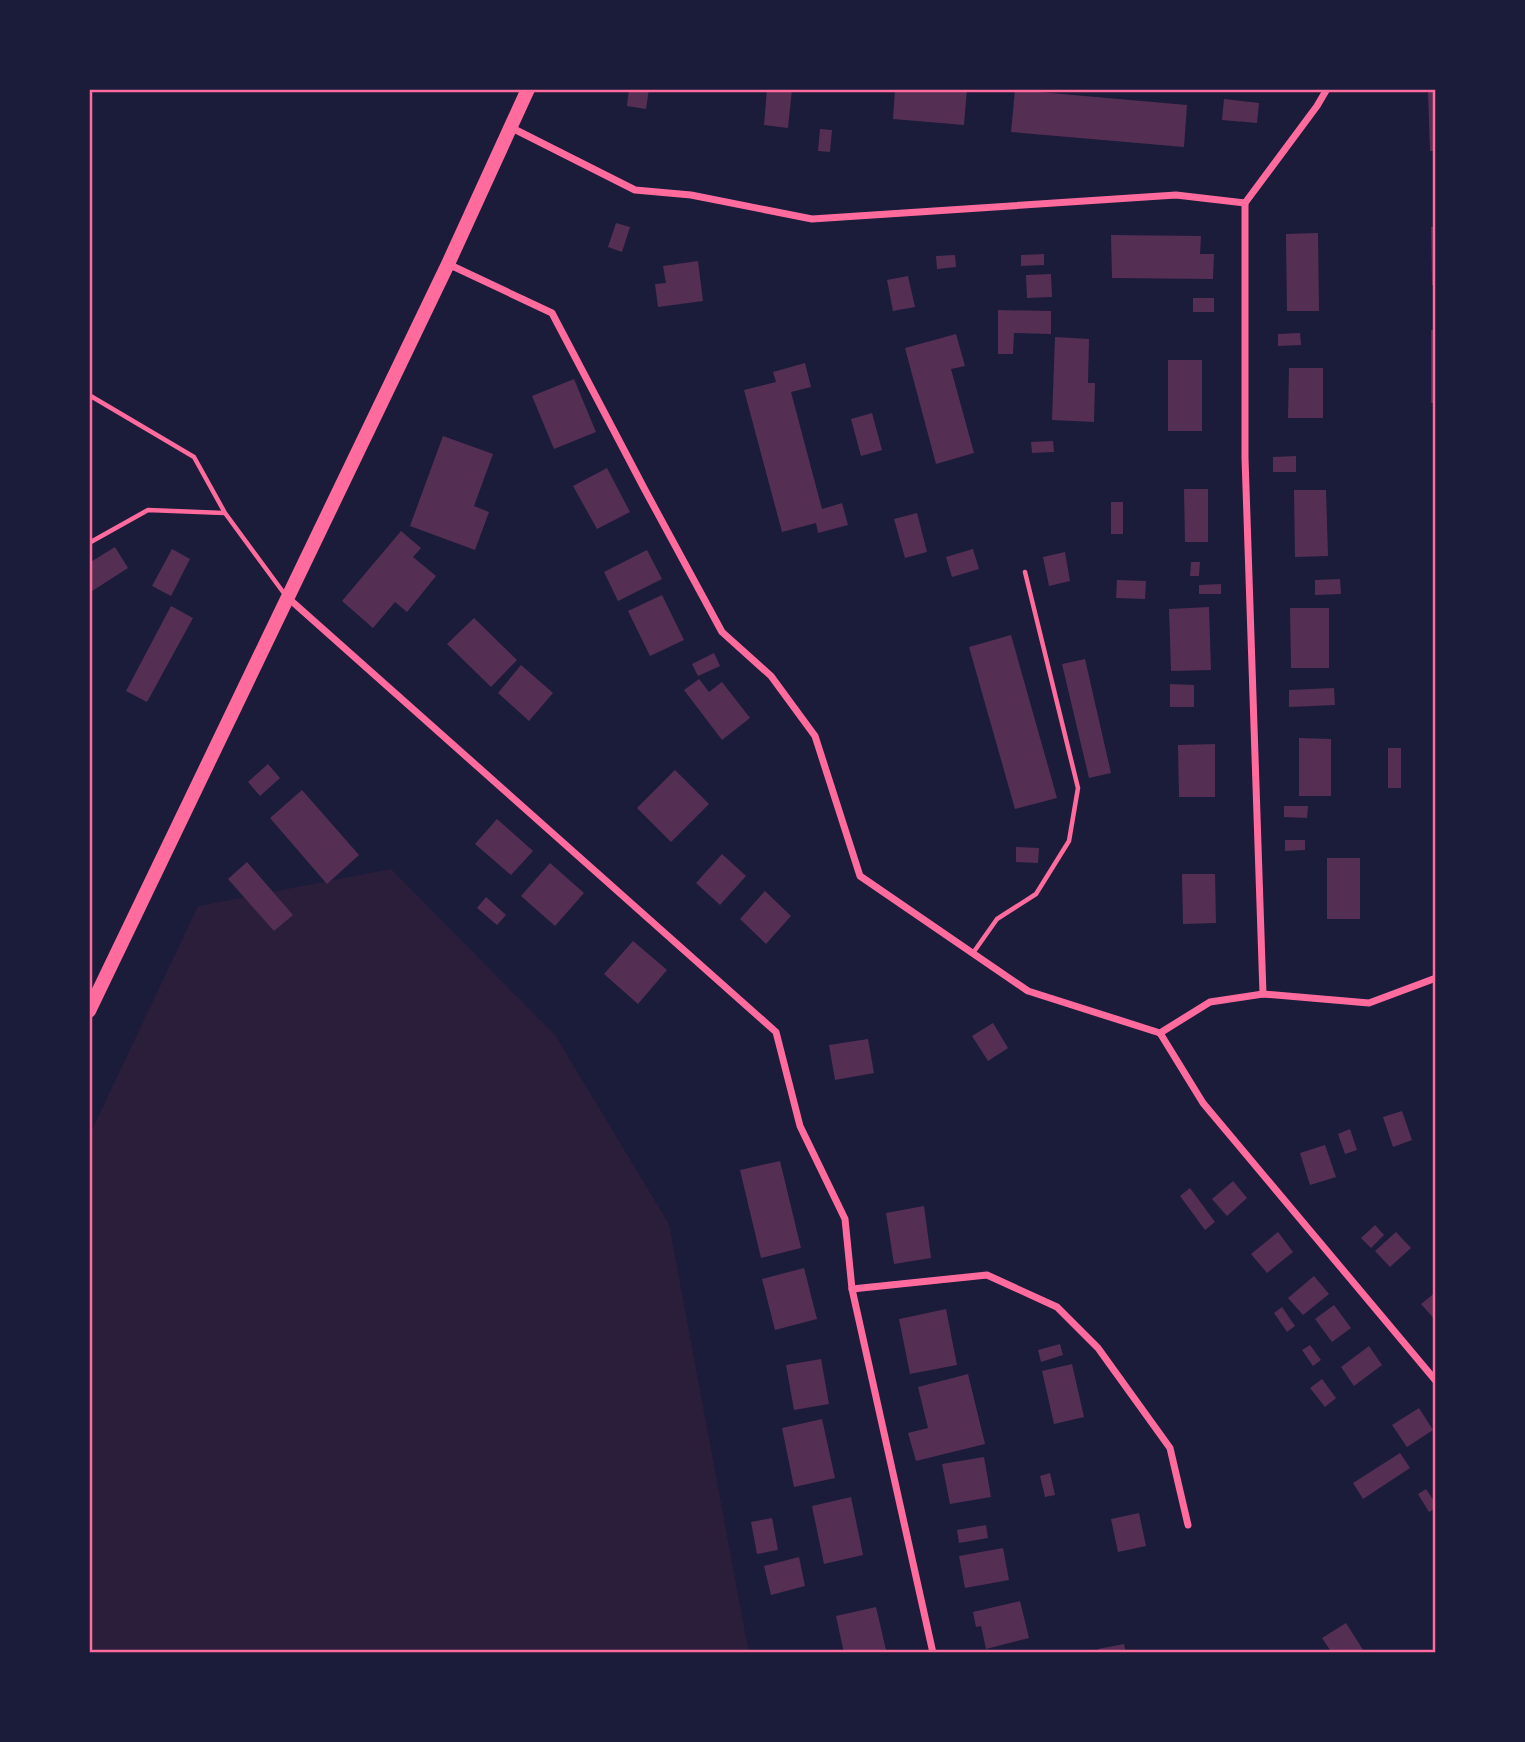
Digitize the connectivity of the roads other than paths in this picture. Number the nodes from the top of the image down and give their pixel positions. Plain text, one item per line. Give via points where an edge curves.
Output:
1 (528, 89) edge
2 (1327, 89) edge
3 (510, 127) junction
4 (1245, 203) junction
5 (448, 264) junction
6 (89, 395) edge
7 (225, 513) junction
8 (89, 543) edge
9 (1025, 572) dead end
10 (286, 597) junction
11 (973, 953) junction
12 (1436, 978) edge
13 (1263, 994) junction
14 (89, 1011) edge
15 (1160, 1033) junction
16 (852, 1289) junction
17 (1436, 1381) edge
18 (1188, 1525) dead end
19 (933, 1653) edge

1 - 3 main road
2 - 4 street
3 - 4 street via 635,190 691,195 812,219 1176,195
3 - 5 main road
4 - 13 street via 1245,458
5 - 10 main road
5 - 11 street via 552,313 722,632 771,676 815,736 860,876
6 - 7 lane via 194,457
7 - 8 lane via 148,510
7 - 10 lane
9 - 11 lane via 1078,788 1069,841 1036,894 997,919
10 - 14 main road
10 - 16 street via 776,1032 800,1126 845,1219
11 - 15 street via 1028,991
12 - 13 street via 1369,1003
13 - 15 street via 1210,1002
15 - 17 street via 1203,1103
16 - 18 street via 987,1275 1056,1307 1098,1348 1170,1448
16 - 19 street

